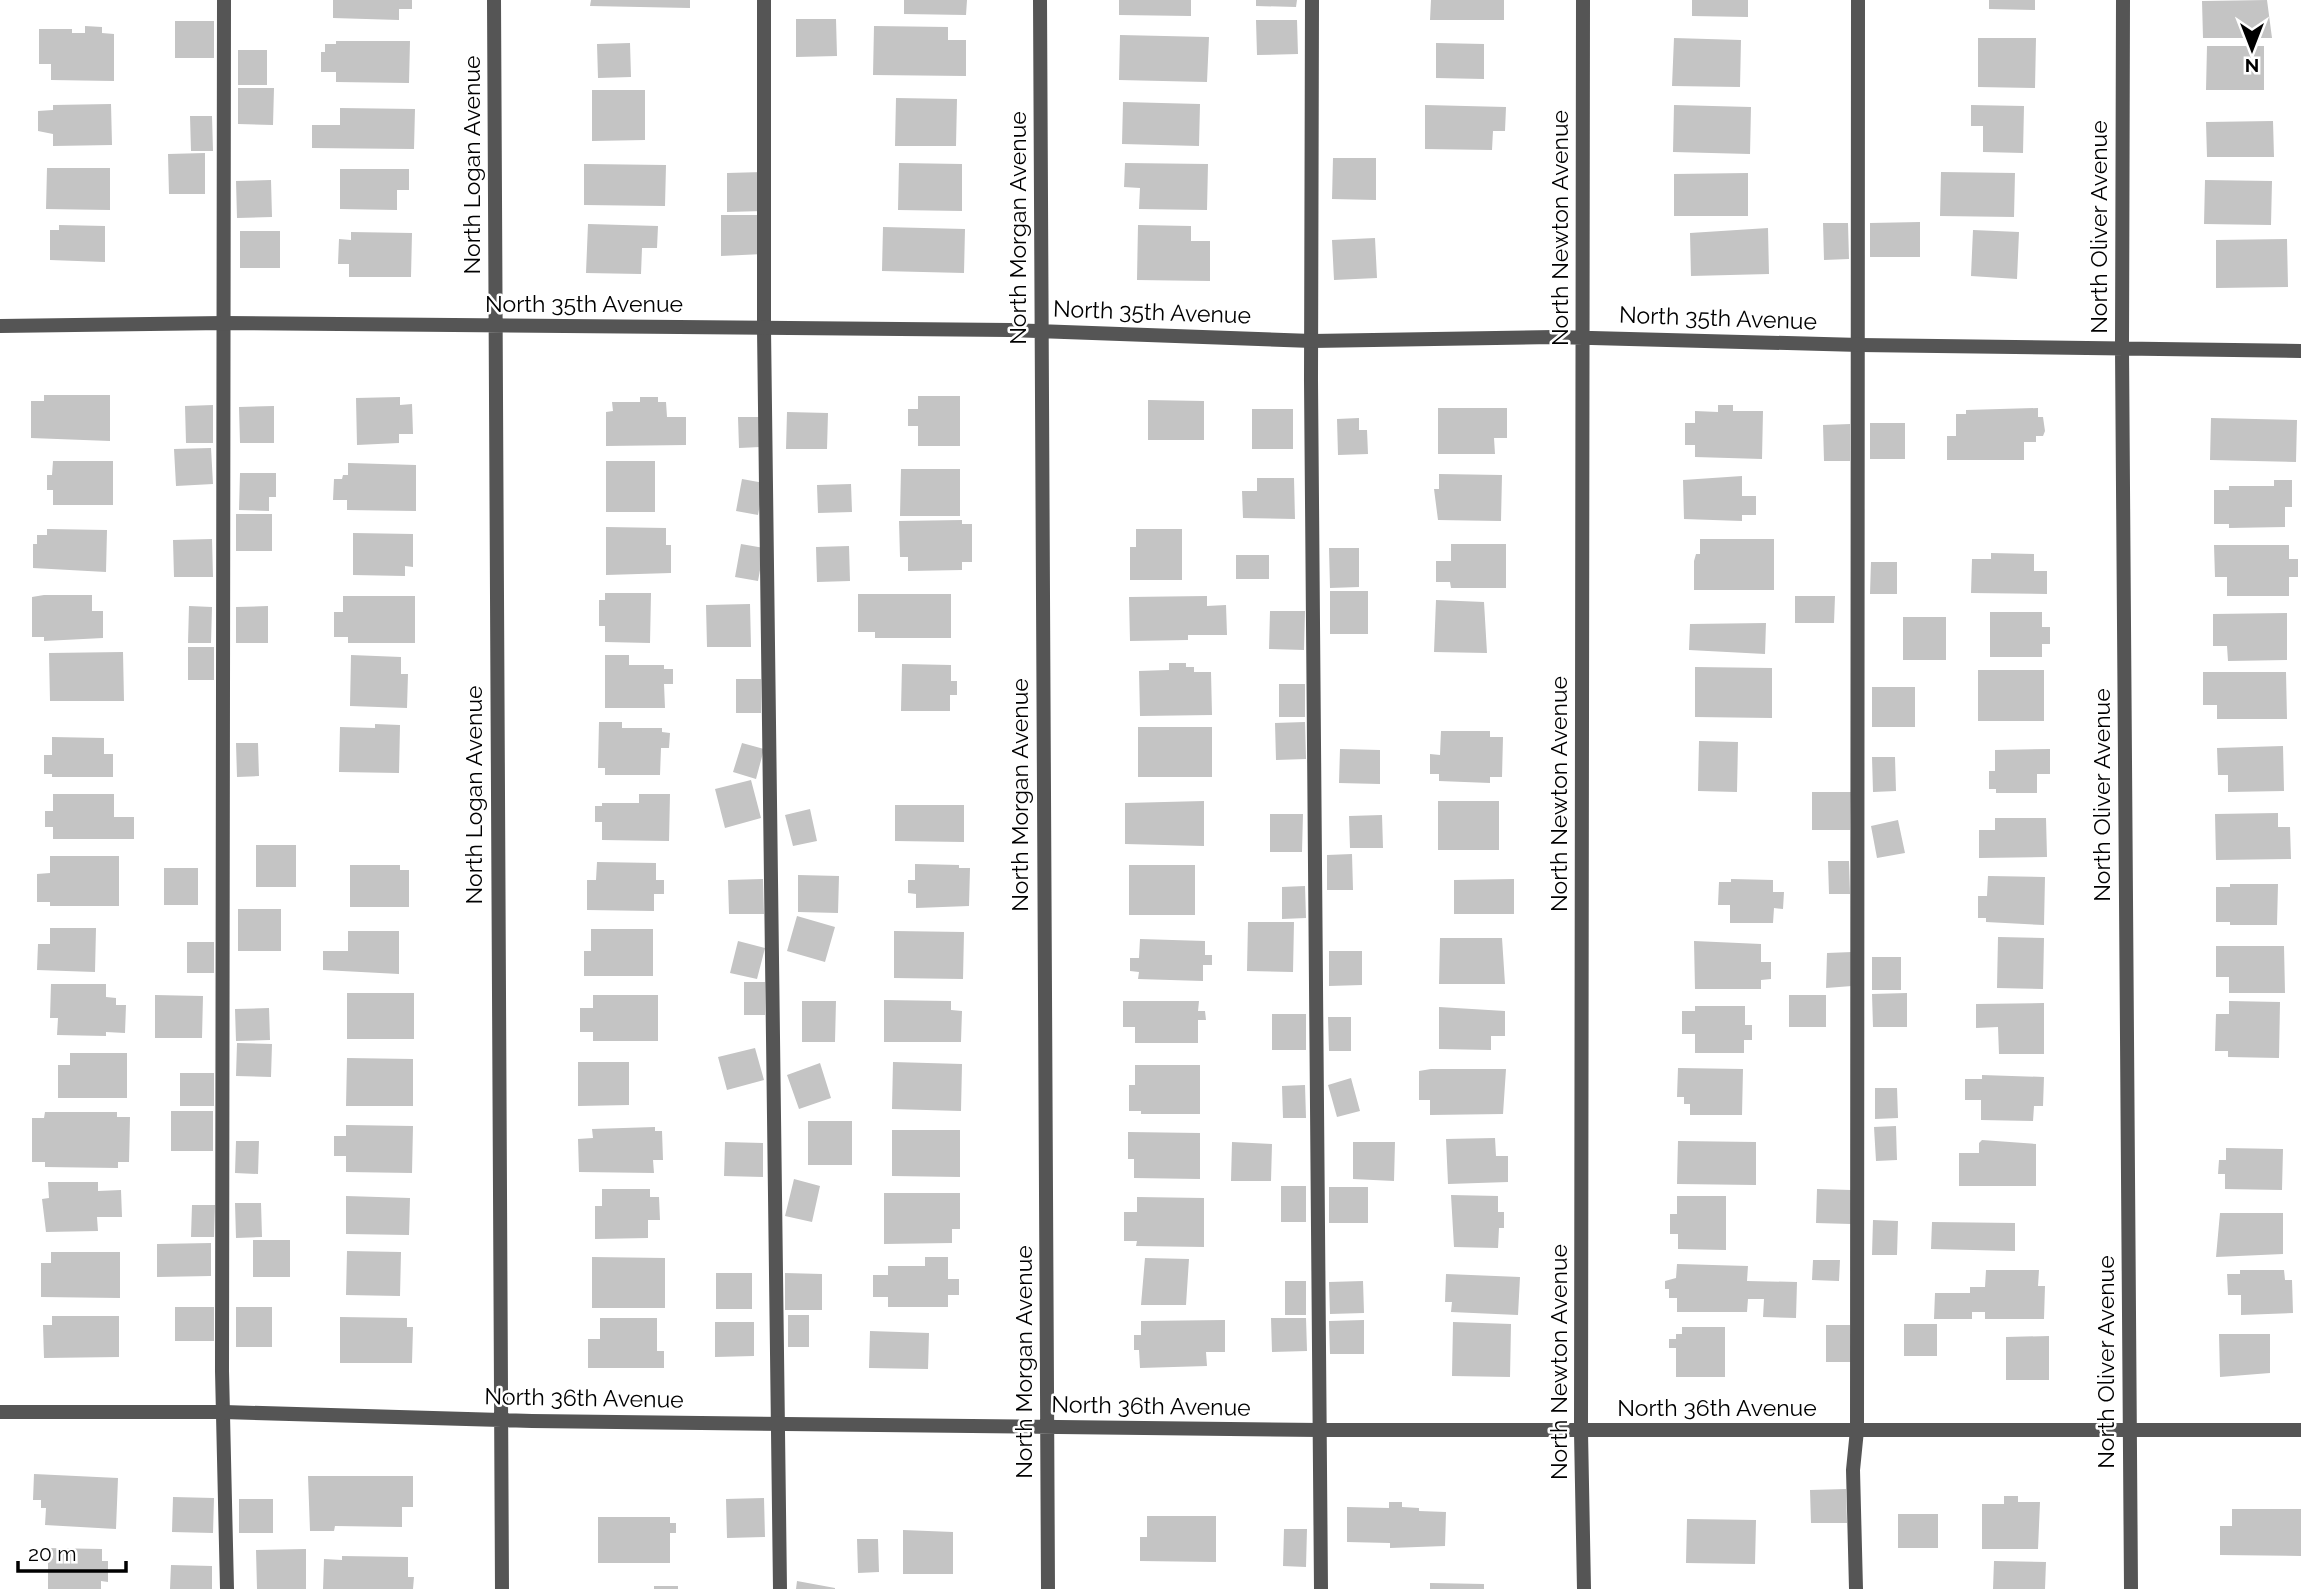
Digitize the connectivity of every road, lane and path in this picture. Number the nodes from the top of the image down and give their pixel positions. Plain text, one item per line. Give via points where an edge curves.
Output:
1 (224, 0) edge
2 (494, 0) edge
3 (764, 0) edge
4 (1040, 0) edge
5 (1312, 0) edge
6 (1583, 0) edge
7 (1858, 0) edge
8 (2123, 0) edge
9 (224, 323) junction
10 (0, 326) edge
11 (495, 326) junction
12 (764, 329) junction
13 (1041, 331) junction
14 (1583, 338) junction
15 (1312, 341) junction
16 (1860, 345) junction
17 (2122, 349) junction
18 (2301, 351) edge
19 (0, 1412) edge
20 (224, 1412) junction
21 (500, 1420) junction
22 (779, 1423) junction
23 (1046, 1427) junction
24 (1319, 1430) junction
25 (1857, 1430) junction
26 (2129, 1430) junction
27 (2301, 1430) edge
28 (1581, 1432) junction
29 (227, 1589) edge
30 (502, 1589) edge
31 (780, 1589) edge
32 (1048, 1589) edge
33 (1321, 1589) edge
34 (1584, 1589) edge
35 (1856, 1589) edge
36 (2132, 1589) edge

1 - 9 street
2 - 11 street, North Logan Avenue
3 - 12 street
4 - 13 street, North Morgan Avenue
5 - 15 street
6 - 14 street, North Newton Avenue
7 - 16 street
8 - 17 street, North Oliver Avenue
9 - 10 street, North 35th Avenue
9 - 11 street, North 35th Avenue
9 - 20 street
11 - 12 street, North 35th Avenue
11 - 21 street, North Logan Avenue
12 - 13 street, North 35th Avenue
12 - 22 street
13 - 15 street, North 35th Avenue
13 - 23 street, North Morgan Avenue
14 - 15 street, North 35th Avenue
14 - 16 street, North 35th Avenue
14 - 28 street, North Newton Avenue
15 - 24 street
16 - 17 street, North 35th Avenue
16 - 25 street
17 - 18 street, North 35th Avenue
17 - 26 street, North Oliver Avenue
19 - 20 street, North 36th Avenue
20 - 21 street, North 36th Avenue
20 - 29 street
21 - 22 street, North 36th Avenue
21 - 30 street, North Logan Avenue
22 - 23 street, North 36th Avenue
22 - 31 street
23 - 24 street, North 36th Avenue
23 - 32 street, North Morgan Avenue
24 - 28 street, North 36th Avenue
24 - 33 street
25 - 26 street, North 36th Avenue
25 - 28 street, North 36th Avenue
25 - 35 street via 1853,1470
26 - 27 street, North 36th Avenue
26 - 36 street, North Oliver Avenue
28 - 34 street, North Newton Avenue

